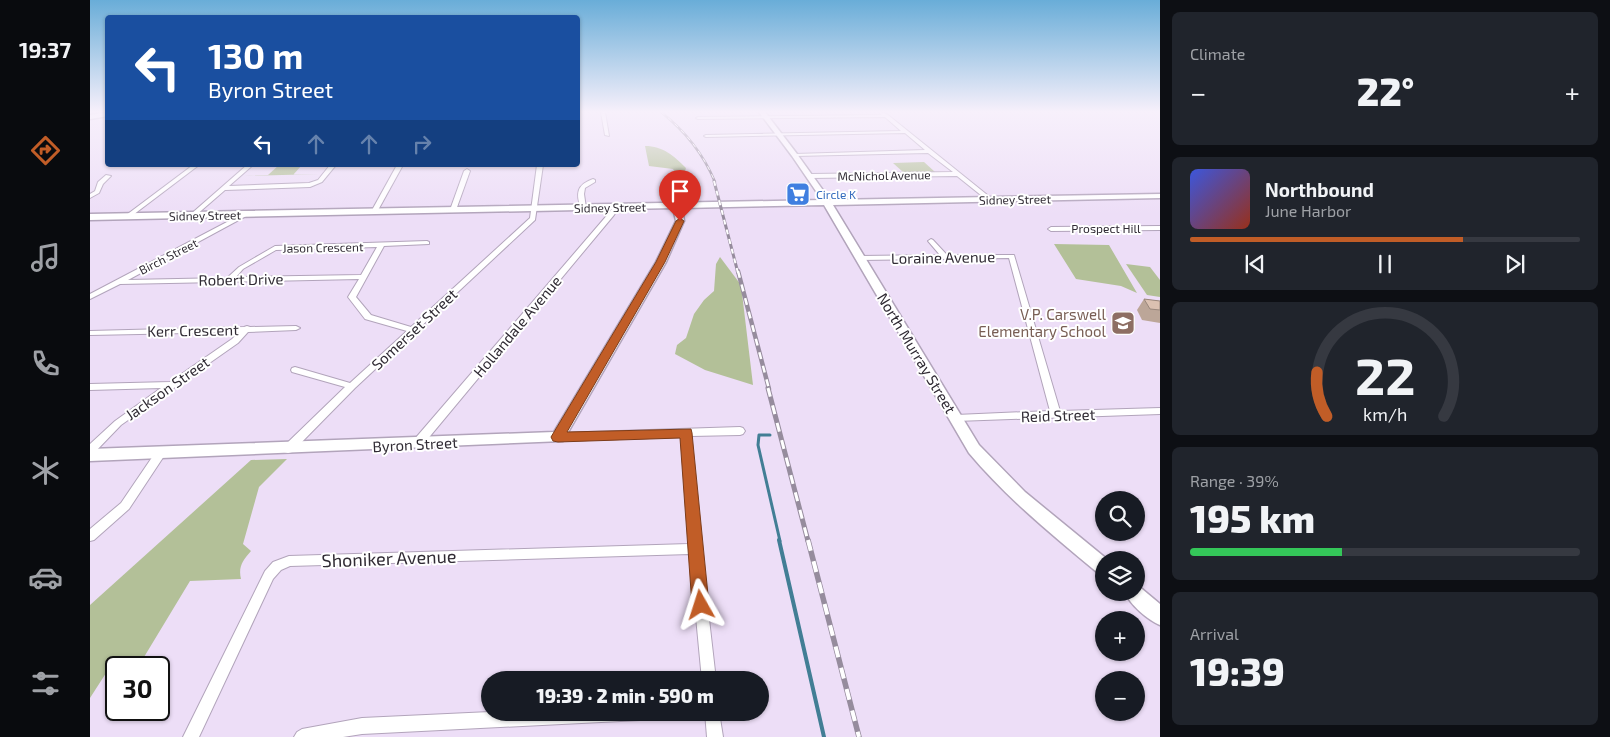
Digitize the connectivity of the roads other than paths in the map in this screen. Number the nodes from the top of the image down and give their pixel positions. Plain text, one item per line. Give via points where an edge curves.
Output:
1 (788, 146) edge
2 (924, 146) edge
3 (930, 151) junction
4 (795, 155) junction
5 (193, 167) edge
6 (248, 167) edge
7 (331, 167) edge
8 (399, 167) edge
9 (540, 167) edge
10 (467, 171) dead end
11 (957, 174) junction
12 (108, 176) dead end
13 (811, 176) junction
14 (593, 180) dead end
15 (224, 188) junction
16 (90, 196) edge
17 (1160, 196) edge
18 (989, 199) junction
19 (828, 203) junction
20 (677, 206) junction
21 (616, 207) junction
22 (583, 208) junction
23 (536, 209) junction
24 (454, 210) junction
25 (374, 212) junction
26 (246, 214) junction
27 (193, 216) junction
28 (127, 217) junction
29 (90, 218) edge
30 (1160, 228) edge
31 (1051, 229) dead end
32 (931, 241) dead end
33 (428, 243) dead end
34 (381, 246) junction
35 (945, 257) junction
36 (860, 258) junction
37 (363, 277) junction
38 (229, 280) junction
39 (118, 282) junction
40 (90, 297) edge
41 (247, 328) junction
42 (296, 328) dead end
43 (413, 330) junction
44 (90, 332) edge
45 (295, 370) dead end
46 (172, 385) junction
47 (352, 386) junction
48 (90, 387) edge
49 (1160, 411) edge
50 (1056, 415) junction
51 (956, 418) junction
52 (740, 431) dead end
53 (686, 433) junction
54 (558, 437) junction
55 (417, 444) junction
56 (288, 449) junction
57 (90, 450) edge
58 (161, 453) junction
59 (90, 455) edge
60 (90, 536) edge
61 (695, 549) junction
62 (1095, 560) edge
63 (1144, 601) edge
64 (1160, 616) edge
65 (708, 671) edge
66 (481, 720) edge
67 (713, 721) edge
68 (191, 737) edge
69 (302, 737) edge
70 (715, 737) edge

1 - 4 street, North Murray Street
2 - 3 street
3 - 4 street
3 - 11 street
4 - 13 street, North Murray Street
5 - 28 street
6 - 15 street
7 - 15 street via 320,181 310,185
8 - 25 street
9 - 23 street
10 - 24 street
11 - 13 street, McNichol Avenue
11 - 18 street
12 - 16 street via 100,183 98,192
13 - 19 street, North Murray Street
14 - 22 street via 582,187
15 - 27 street
17 - 18 street, Sidney Street
18 - 19 street, Sidney Street
19 - 20 street, Sidney Street
19 - 36 street, North Murray Street
20 - 21 street, Sidney Street
20 - 54 street via 680,221 661,262
21 - 22 street, Sidney Street
21 - 55 street, Hollandale Avenue
22 - 23 street, Sidney Street
23 - 24 street, Sidney Street
23 - 43 street, Somerset Street via 533,219
24 - 25 street, Sidney Street
25 - 26 street, Sidney Street
26 - 27 street, Sidney Street
26 - 39 street, Birch Street
27 - 28 street, Sidney Street
28 - 29 street, Sidney Street
30 - 31 street, Prospect Hill
32 - 35 street
33 - 34 street, Jason Crescent
34 - 37 street
34 - 38 street, Jason Crescent via 276,248 241,268
35 - 36 street, Loraine Avenue
35 - 50 street, Loraine Avenue via 1012,256
36 - 51 street, North Murray Street
37 - 38 street, Robert Drive
37 - 43 street via 352,298 368,317
38 - 39 street, Robert Drive
39 - 40 street, Birch Street
41 - 42 street, Kerr Crescent
41 - 44 street, Kerr Crescent
41 - 46 street, Jackson Street via 235,341
43 - 47 street, Somerset Street
45 - 47 street
46 - 48 street
46 - 57 street, Jackson Street via 118,423
47 - 56 street, Somerset Street
49 - 50 street, Reid Street
50 - 51 street, Reid Street
51 - 62 street, North Murray Street via 974,449 996,475 1036,513
52 - 53 street, Byron Street
53 - 54 street, Byron Street
53 - 61 street
54 - 55 street, Byron Street
55 - 56 street, Byron Street
56 - 58 street, Byron Street
58 - 59 street, Byron Street
58 - 60 street via 126,506
61 - 65 street
61 - 68 street, Shoniker Avenue via 289,561 277,566 269,575
63 - 64 street
66 - 69 street via 362,726
67 - 70 street

